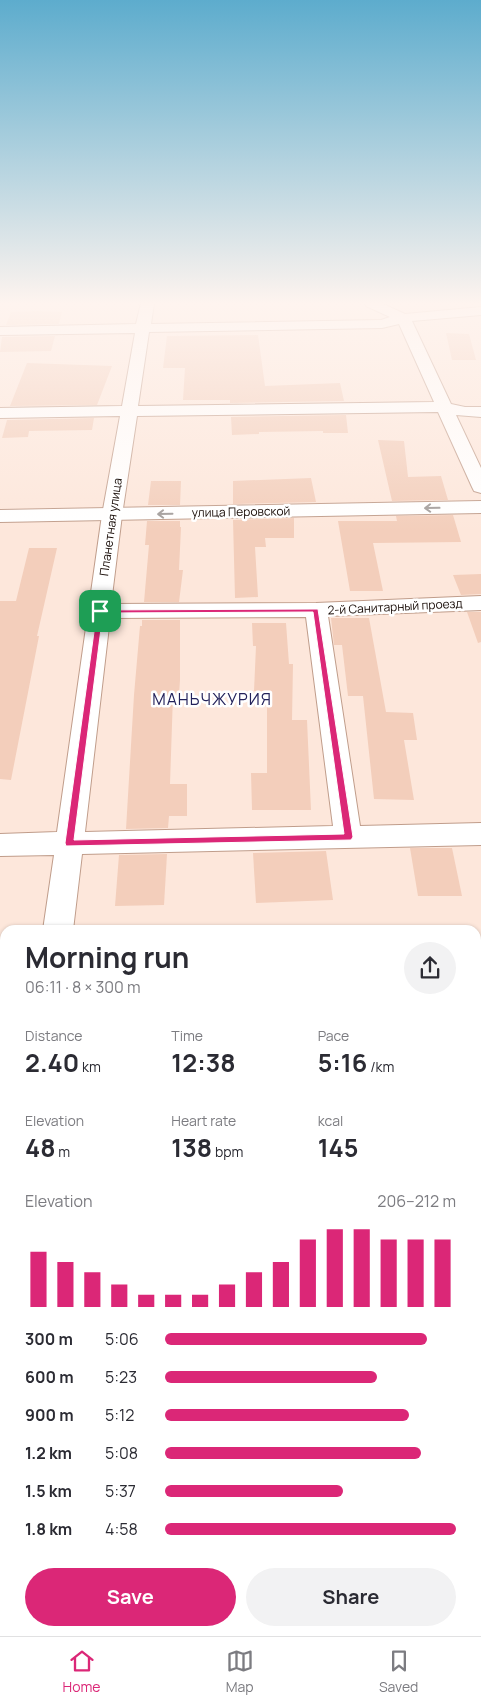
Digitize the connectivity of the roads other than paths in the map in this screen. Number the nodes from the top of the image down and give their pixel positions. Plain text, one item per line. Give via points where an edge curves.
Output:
1 (134, 379) edge
2 (431, 379) edge
3 (444, 407) junction
4 (129, 410) junction
5 (481, 412) edge
6 (0, 413) edge
7 (481, 488) edge
8 (481, 507) edge
9 (112, 515) junction
10 (0, 516) edge
11 (481, 603) edge
12 (316, 610) junction
13 (100, 611) junction
14 (481, 834) edge
15 (348, 837) junction
16 (69, 843) junction
17 (0, 845) edge
18 (59, 925) edge

1 - 4 street, Планетная улица
2 - 3 street
3 - 4 street
3 - 5 street
3 - 7 street
4 - 6 street
4 - 9 street, Планетная улица
8 -> 9 street, улица Перовской
9 - 10 street, улица Перовской
9 - 13 street, Планетная улица
11 - 12 street, 2-й Санитарный проезд
12 - 13 street, 2-й Санитарный проезд
12 - 15 street
13 - 16 street, Планетная улица
14 - 15 street
15 - 16 street
16 - 17 street
16 - 18 street, Планетная улица

